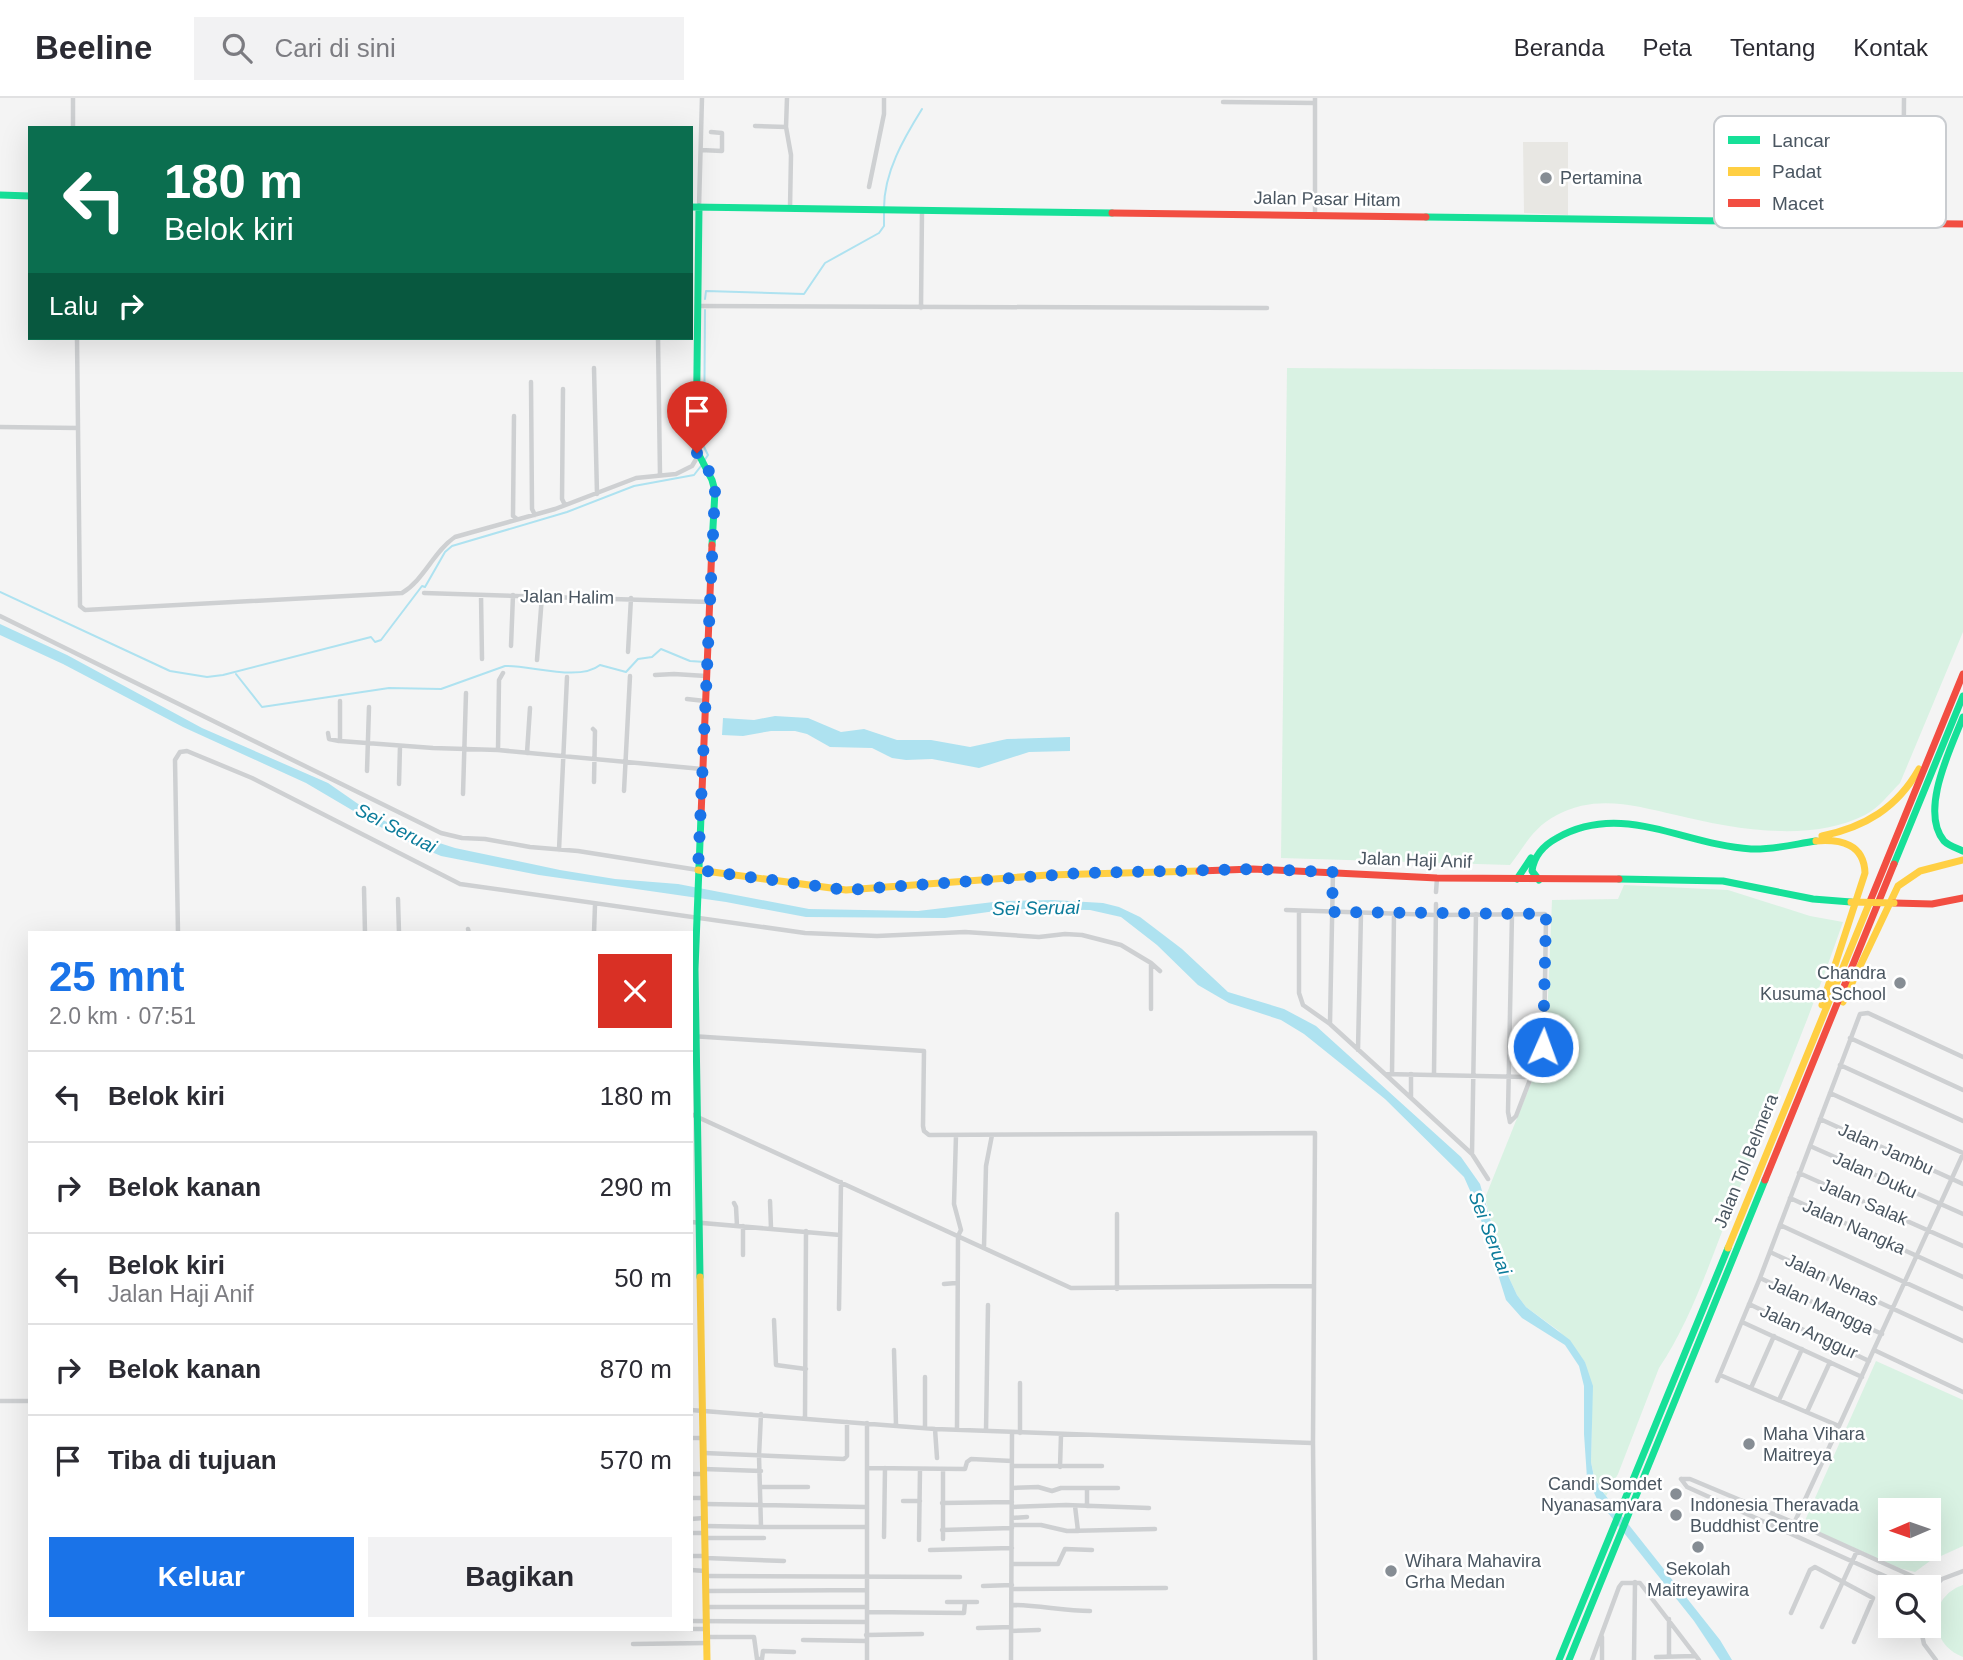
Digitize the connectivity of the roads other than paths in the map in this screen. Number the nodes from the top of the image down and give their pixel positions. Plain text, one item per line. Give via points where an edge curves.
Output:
1 (73, 98) edge
2 (702, 98) edge
3 (787, 98) edge
4 (884, 98) edge
5 (1904, 98) edge
6 (1315, 100) edge
7 (1223, 102) dead end
8 (1904, 116) edge
9 (73, 126) edge
10 (755, 126) dead end
11 (786, 127) junction
12 (711, 132) dead end
13 (701, 150) junction
14 (869, 187) dead end
15 (0, 195) edge
16 (28, 196) edge
17 (695, 207) edge
18 (790, 208) junction
19 (922, 209) junction
20 (1315, 215) junction
21 (1714, 221) edge
22 (697, 306) junction
23 (1267, 308) dead end
24 (921, 309) junction
25 (77, 340) edge
26 (658, 340) edge
27 (594, 368) dead end
28 (531, 382) dead end
29 (563, 389) dead end
30 (514, 416) dead end
31 (0, 427) edge
32 (78, 428) junction
33 (699, 457) junction
34 (660, 475) junction
35 (597, 494) junction
36 (565, 505) junction
37 (536, 515) junction
38 (517, 520) junction
39 (424, 593) dead end
40 (481, 595) junction
41 (513, 595) junction
42 (542, 596) junction
43 (631, 598) junction
44 (710, 602) junction
45 (0, 616) edge
46 (512, 646) dead end
47 (628, 652) dead end
48 (482, 659) dead end
49 (537, 660) dead end
50 (1963, 667) edge
51 (503, 673) dead end
52 (1963, 674) edge
53 (655, 675) dead end
54 (631, 676) dead end
55 (706, 676) junction
56 (566, 677) dead end
57 (466, 693) dead end
58 (1963, 696) edge
59 (687, 699) dead end
60 (340, 701) dead end
61 (705, 701) junction
62 (369, 707) dead end
63 (530, 708) dead end
64 (1963, 717) edge
65 (593, 729) dead end
66 (328, 733) dead end
67 (339, 741) junction
68 (369, 743) junction
69 (400, 746) junction
70 (465, 748) junction
71 (498, 750) junction
72 (527, 753) junction
73 (561, 757) junction
74 (595, 761) junction
75 (626, 763) junction
76 (702, 769) junction
77 (367, 771) dead end
78 (594, 782) dead end
79 (398, 784) dead end
80 (624, 792) dead end
81 (463, 794) dead end
82 (559, 850) junction
83 (1963, 851) edge
84 (1963, 860) edge
85 (698, 870) junction
86 (1333, 872) junction
87 (1437, 878) junction
88 (1517, 879) junction
89 (1539, 880) junction
90 (364, 888) dead end
91 (1436, 892) dead end
92 (1963, 898) edge
93 (398, 899) dead end
94 (1436, 904) dead end
95 (595, 905) junction
96 (1286, 910) dead end
97 (1299, 911) junction
98 (1332, 912) junction
99 (1361, 913) junction
100 (1394, 914) junction
101 (1476, 914) junction
102 (1512, 914) junction
103 (1436, 915) junction
104 (697, 918) junction
105 (178, 931) edge
106 (365, 931) edge
107 (399, 931) edge
108 (594, 931) edge
109 (1152, 964) junction
110 (1160, 971) dead end
111 (1151, 1009) dead end
112 (1330, 1024) junction
113 (694, 1036) edge
114 (1850, 1038) junction
115 (1358, 1050) junction
116 (1963, 1057) edge
117 (1805, 1059) junction
118 (1840, 1065) junction
119 (1385, 1074) junction
120 (1392, 1074) junction
121 (1411, 1074) junction
122 (1434, 1074) junction
123 (1474, 1076) junction
124 (1508, 1076) junction
125 (1531, 1077) junction
126 (1963, 1090) edge
127 (1830, 1093) junction
128 (1411, 1099) junction
129 (1793, 1113) junction
130 (694, 1116) edge
131 (1820, 1119) junction
132 (1963, 1121) edge
133 (956, 1135) junction
134 (992, 1135) junction
135 (1810, 1146) junction
136 (1472, 1153) junction
137 (1963, 1154) edge
138 (1799, 1174) junction
139 (1488, 1179) dead end
140 (1952, 1179) junction
141 (841, 1182) junction
142 (1963, 1184) edge
143 (1790, 1198) junction
144 (770, 1201) dead end
145 (734, 1203) dead end
146 (1941, 1204) junction
147 (1117, 1214) dead end
148 (1963, 1214) edge
149 (695, 1223) edge
150 (1780, 1225) junction
151 (740, 1226) junction
152 (771, 1228) junction
153 (1929, 1230) junction
154 (806, 1231) junction
155 (839, 1235) junction
156 (958, 1236) junction
157 (1963, 1246) edge
158 (984, 1247) junction
159 (1770, 1252) junction
160 (743, 1255) dead end
161 (1918, 1255) junction
162 (1963, 1277) edge
163 (1760, 1278) junction
164 (957, 1283) junction
165 (1905, 1283) junction
166 (944, 1284) dead end
167 (1313, 1286) junction
168 (1117, 1289) junction
169 (1749, 1304) junction
170 (988, 1305) dead end
171 (1893, 1308) junction
172 (839, 1309) dead end
173 (1963, 1309) edge
174 (774, 1320) dead end
175 (1742, 1322) junction
176 (1882, 1334) junction
177 (1773, 1336) junction
178 (1963, 1341) edge
179 (1802, 1349) junction
180 (894, 1350) dead end
181 (1874, 1350) junction
182 (1869, 1361) junction
183 (1830, 1362) junction
184 (806, 1369) junction
185 (925, 1377) dead end
186 (1862, 1377) junction
187 (1020, 1384) dead end
188 (1751, 1388) junction
189 (1963, 1392) edge
190 (0, 1401) edge
191 (28, 1401) edge
192 (1780, 1401) junction
193 (693, 1410) edge
194 (704, 1411) junction
195 (1807, 1412) junction
196 (761, 1414) junction
197 (805, 1418) junction
198 (847, 1422) junction
199 (867, 1423) junction
200 (896, 1425) junction
201 (1839, 1426) junction
202 (925, 1428) junction
203 (936, 1429) junction
204 (957, 1429) junction
205 (986, 1430) junction
206 (1012, 1432) junction
207 (1020, 1433) junction
208 (1061, 1435) junction
209 (693, 1438) edge
210 (704, 1438) junction
211 (1313, 1443) junction
212 (704, 1453) junction
213 (759, 1456) junction
214 (937, 1458) dead end
215 (1012, 1464) junction
216 (1102, 1466) dead end
217 (1060, 1467) junction
218 (866, 1468) junction
219 (885, 1468) junction
220 (920, 1469) junction
221 (943, 1469) junction
222 (704, 1471) junction
223 (761, 1471) junction
224 (693, 1474) edge
225 (761, 1487) junction
226 (808, 1487) dead end
227 (1012, 1488) junction
228 (1087, 1488) junction
229 (1118, 1488) dead end
230 (693, 1499) edge
231 (920, 1500) junction
232 (705, 1501) junction
233 (903, 1501) dead end
234 (1740, 1501) junction
235 (943, 1503) junction
236 (761, 1505) junction
237 (1012, 1505) junction
238 (1075, 1506) junction
239 (1087, 1506) junction
240 (865, 1507) junction
241 (1149, 1508) dead end
242 (1625, 1509) junction
243 (1737, 1510) junction
244 (1027, 1517) dead end
245 (1012, 1518) junction
246 (693, 1520) edge
247 (1795, 1523) junction
248 (761, 1527) junction
249 (866, 1527) junction
250 (1012, 1527) junction
251 (705, 1529) junction
252 (1155, 1529) dead end
253 (942, 1530) junction
254 (1078, 1531) junction
255 (693, 1532) edge
256 (1790, 1532) junction
257 (1615, 1534) junction
258 (884, 1537) dead end
259 (764, 1538) dead end
260 (943, 1539) dead end
261 (919, 1540) dead end
262 (1012, 1548) junction
263 (930, 1550) dead end
264 (1092, 1550) dead end
265 (1857, 1551) junction
266 (693, 1556) edge
267 (706, 1557) junction
268 (1853, 1560) junction
269 (784, 1561) dead end
270 (1012, 1564) junction
271 (693, 1571) edge
272 (1963, 1571) edge
273 (706, 1574) junction
274 (1884, 1575) edge
275 (1910, 1575) edge
276 (866, 1576) junction
277 (960, 1577) dead end
278 (1843, 1581) junction
279 (1941, 1581) edge
280 (1635, 1582) junction
281 (983, 1586) dead end
282 (1012, 1587) junction
283 (1166, 1588) dead end
284 (866, 1590) junction
285 (706, 1591) junction
286 (947, 1602) dead end
287 (965, 1602) junction
288 (977, 1602) dead end
289 (1012, 1605) junction
290 (706, 1607) junction
291 (867, 1609) junction
292 (1090, 1611) dead end
293 (1791, 1613) dead end
294 (1669, 1619) junction
295 (693, 1622) edge
296 (867, 1622) junction
297 (1822, 1627) dead end
298 (978, 1628) dead end
299 (1012, 1629) junction
300 (693, 1630) edge
301 (1039, 1630) dead end
302 (1602, 1632) junction
303 (707, 1633) junction
304 (922, 1634) dead end
305 (866, 1638) junction
306 (1923, 1638) edge
307 (803, 1640) dead end
308 (1854, 1642) dead end
309 (633, 1644) dead end
310 (794, 1652) dead end
311 (1669, 1656) junction
312 (1656, 1657) dead end
313 (1593, 1658) edge
314 (1698, 1658) edge
315 (707, 1660) edge
316 (762, 1660) edge
317 (867, 1660) edge
318 (1011, 1660) edge
319 (1315, 1660) edge
320 (1559, 1660) edge
321 (1569, 1660) edge
322 (1602, 1660) edge
323 (1634, 1660) edge
324 (1936, 1660) edge

1 - 9 street
2 - 13 street
3 - 11 street
4 - 14 street
5 - 8 street
6 - 7 street
6 - 20 street
10 - 11 street
11 - 18 street via 791,155
12 - 13 street via 722,134 722,151
13 - 17 street
15 - 16 main road
17 - 18 main road, Jalan Pasar Hitam
17 - 22 main road
18 - 19 main road, Jalan Pasar Hitam
19 - 20 main road, Jalan Pasar Hitam
19 - 24 street
20 - 21 main road, Jalan Pasar Hitam
22 - 24 street
22 - 33 main road
23 - 24 street
25 - 32 street
26 - 34 street
27 - 35 street
28 - 37 street via 532,509
29 - 36 street
30 - 38 street via 513,517
31 - 32 street
32 - 38 street via 80,606 85,610 397,594 406,591 454,537
33 - 34 street via 686,470
33 - 44 main road via 715,491
34 - 35 street via 636,478
35 - 36 street
36 - 37 street
37 - 38 street
39 - 40 street, Jalan Halim
40 - 41 street, Jalan Halim
40 - 48 street
41 - 42 street, Jalan Halim
41 - 46 street
42 - 43 street, Jalan Halim
42 - 49 street
43 - 44 street, Jalan Halim
43 - 47 street
44 - 55 main road
45 - 82 street via 441,833
50 - 88 main road via 1912,782 1892,806 1865,824 1833,835 1755,844 1630,820 1592,819 1550,838
51 - 71 street via 499,680
52 - 117 main road, Jalan Tol Belmera
53 - 55 street
54 - 75 street
55 - 61 main road
56 - 73 street
57 - 70 street
58 - 129 main road, Jalan Tol Belmera
59 - 61 street
60 - 67 street
61 - 76 main road
62 - 68 street
63 - 72 street
64 - 83 main road via 1936,795 1934,816 1941,838
65 - 74 street
66 - 67 street via 328,738
67 - 68 street
68 - 69 street
68 - 77 street
69 - 70 street
69 - 79 street
70 - 71 street
70 - 81 street
71 - 72 street
72 - 73 street
73 - 74 street
73 - 82 street
74 - 75 street
74 - 78 street
75 - 76 street
75 - 80 street
76 - 85 main road
82 - 85 street
84 - 129 main road via 1920,871 1895,891
85 - 86 main road, Jalan Haji Anif via 846,890 1082,873
85 - 104 main road
86 - 87 main road, Jalan Haji Anif
86 - 98 street
87 - 88 main road, Jalan Haji Anif
87 - 91 street
88 - 89 main road, Jalan Haji Anif
89 - 92 main road, Jalan Haji Anif, bridge via 1723,881 1813,899 1894,904
89 - 117 main road via 1532,863 1547,844 1567,830 1593,822 1629,823 1734,847 1770,849 1832,840 1853,847 1865,864 1864,886
90 - 106 street
93 - 107 street
94 - 103 street
95 - 104 street
95 - 105 street via 460,884 187,751 175,760
95 - 108 street
96 - 97 street
97 - 98 street
97 - 112 street via 1300,1000
98 - 99 street
98 - 112 street
99 - 100 street
99 - 115 street
100 - 103 street
100 - 120 street
101 - 102 street
101 - 103 street
101 - 123 street
102 - 124 street
102 - 125 street via 1543,914 1546,918 1544,1042
103 - 122 street
104 - 109 street via 831,935 1082,934 1121,944
104 - 113 main road
109 - 110 street
109 - 111 street
112 - 115 street
113 - 130 main road
113 - 133 street via 924,1052 924,1131
114 - 116 street via 1862,1012
114 - 118 street
114 - 126 street
115 - 119 street
117 - 242 main road, Jalan Tol Belmera
118 - 127 street
118 - 132 street
119 - 120 street
119 - 128 street
120 - 121 street
121 - 122 street
121 - 128 street
122 - 123 street
123 - 124 street
123 - 136 street
124 - 125 street
124 - 125 street via 1510,1122
127 - 131 street
127 - 137 street
128 - 136 street
129 - 242 main road, Jalan Tol Belmera
130 - 141 street
130 - 149 main road
131 - 135 street
131 - 140 street, Jalan Jambu
133 - 134 street
133 - 156 street
134 - 158 street via 986,1166
134 - 167 street via 1315,1133
135 - 138 street
135 - 146 street, Jalan Duku
136 - 139 street
137 - 140 street
138 - 143 street
138 - 153 street, Jalan Salak
140 - 142 street, Jalan Jambu
140 - 146 street
141 - 155 street
141 - 156 street
143 - 150 street
143 - 161 street, Jalan Nangka
144 - 152 street
145 - 151 street
146 - 148 street, Jalan Duku
146 - 153 street
147 - 168 street
149 - 151 street
149 - 194 main road
150 - 159 street
150 - 165 street
151 - 152 street
151 - 160 street
152 - 154 street
153 - 157 street, Jalan Salak
153 - 161 street
154 - 155 street
154 - 184 street
155 - 172 street
156 - 158 street
156 - 164 street
158 - 168 street via 1071,1288
159 - 163 street
159 - 171 street, Jalan Nenas
161 - 162 street, Jalan Nangka
161 - 165 street
163 - 169 street
163 - 176 street, Jalan Mangga
164 - 166 street
164 - 204 street
165 - 171 street
165 - 173 street
167 - 168 street
167 - 211 street
169 - 175 street
169 - 182 street, Jalan Anggur
170 - 205 street
171 - 176 street
171 - 178 street, Jalan Nenas
174 - 184 street via 776,1365
175 - 177 street
175 - 188 street via 1719,1378
176 - 181 street
177 - 179 street
177 - 188 street
179 - 183 street
179 - 192 street
180 - 200 street
181 - 182 street
181 - 189 street
182 - 186 street
183 - 186 street
183 - 195 street
184 - 197 street
185 - 202 street
186 - 201 street
187 - 207 street
188 - 192 street
190 - 191 street
192 - 195 street
193 - 194 street
194 - 196 street
194 - 210 main road
195 - 201 street
196 - 197 street
196 - 213 street
197 - 198 street
198 - 199 street
198 - 213 street via 846,1458
199 - 200 street
199 - 218 street
200 - 202 street
201 - 247 street
202 - 203 street
203 - 204 street
203 - 214 street
204 - 205 street
205 - 206 street
206 - 207 street
206 - 215 street
207 - 208 street
208 - 211 street
208 - 217 street
209 - 210 street
210 - 212 main road
211 - 319 street
212 - 213 street
212 - 222 main road
213 - 223 street
215 - 217 street
215 - 221 street via 971,1459 965,1469
215 - 227 street
216 - 217 street
218 - 219 street
218 - 240 street
219 - 220 street
219 - 258 street
220 - 221 street
220 - 231 street
221 - 235 street
222 - 223 street
222 - 224 street
222 - 232 main road
223 - 225 street
225 - 226 street
225 - 236 street
227 - 228 street
227 - 237 street
228 - 229 street
228 - 239 street
230 - 232 street
231 - 233 street
231 - 261 street
232 - 236 street
232 - 251 main road
234 - 243 street
234 - 243 street via 1681,1479 1687,1487
234 - 247 street
235 - 237 street
235 - 253 street
236 - 240 street
236 - 248 street
237 - 238 street
237 - 245 street
238 - 239 street
238 - 254 street
239 - 241 street
240 - 249 street
242 - 257 main road, Jalan Tol Belmera
243 - 256 street
244 - 245 street
245 - 250 street
246 - 251 street
247 - 256 street
247 - 265 street
248 - 249 street
248 - 251 street
249 - 276 street
250 - 253 street
250 - 254 street via 1041,1525
250 - 262 street
251 - 255 street
251 - 259 street
251 - 267 main road
252 - 254 street
253 - 260 street
256 - 268 street
257 - 320 main road, Jalan Tol Belmera
257 - 321 main road, Jalan Tol Belmera
262 - 263 street
262 - 270 street
264 - 270 street via 1065,1549 1058,1564
265 - 268 street
265 - 275 street
266 - 267 street
267 - 269 street
267 - 273 main road
268 - 274 street
268 - 278 street
270 - 282 street
271 - 273 street
272 - 279 street
273 - 276 street
273 - 285 main road
276 - 277 street
276 - 284 street
278 - 293 street via 1815,1567
278 - 297 street
278 - 308 street via 1873,1598
280 - 294 street
280 - 302 street via 1621,1584
280 - 323 street
281 - 282 street
282 - 283 street
282 - 289 street
284 - 285 street
284 - 291 street
285 - 290 main road
286 - 287 street
287 - 288 street
287 - 291 street via 964,1613
289 - 292 street
289 - 299 street
290 - 291 street
290 - 303 main road
291 - 296 street
294 - 311 street
294 - 314 street
295 - 303 street
296 - 303 street
296 - 305 street
298 - 299 street
299 - 301 street
299 - 318 street
300 - 303 street
302 - 313 street
302 - 322 street
303 - 309 street
303 - 315 main road
303 - 316 street via 754,1637 757,1659
304 - 305 street
305 - 307 street
305 - 317 street
306 - 324 street
310 - 316 street via 763,1651
311 - 312 street
311 - 314 street

